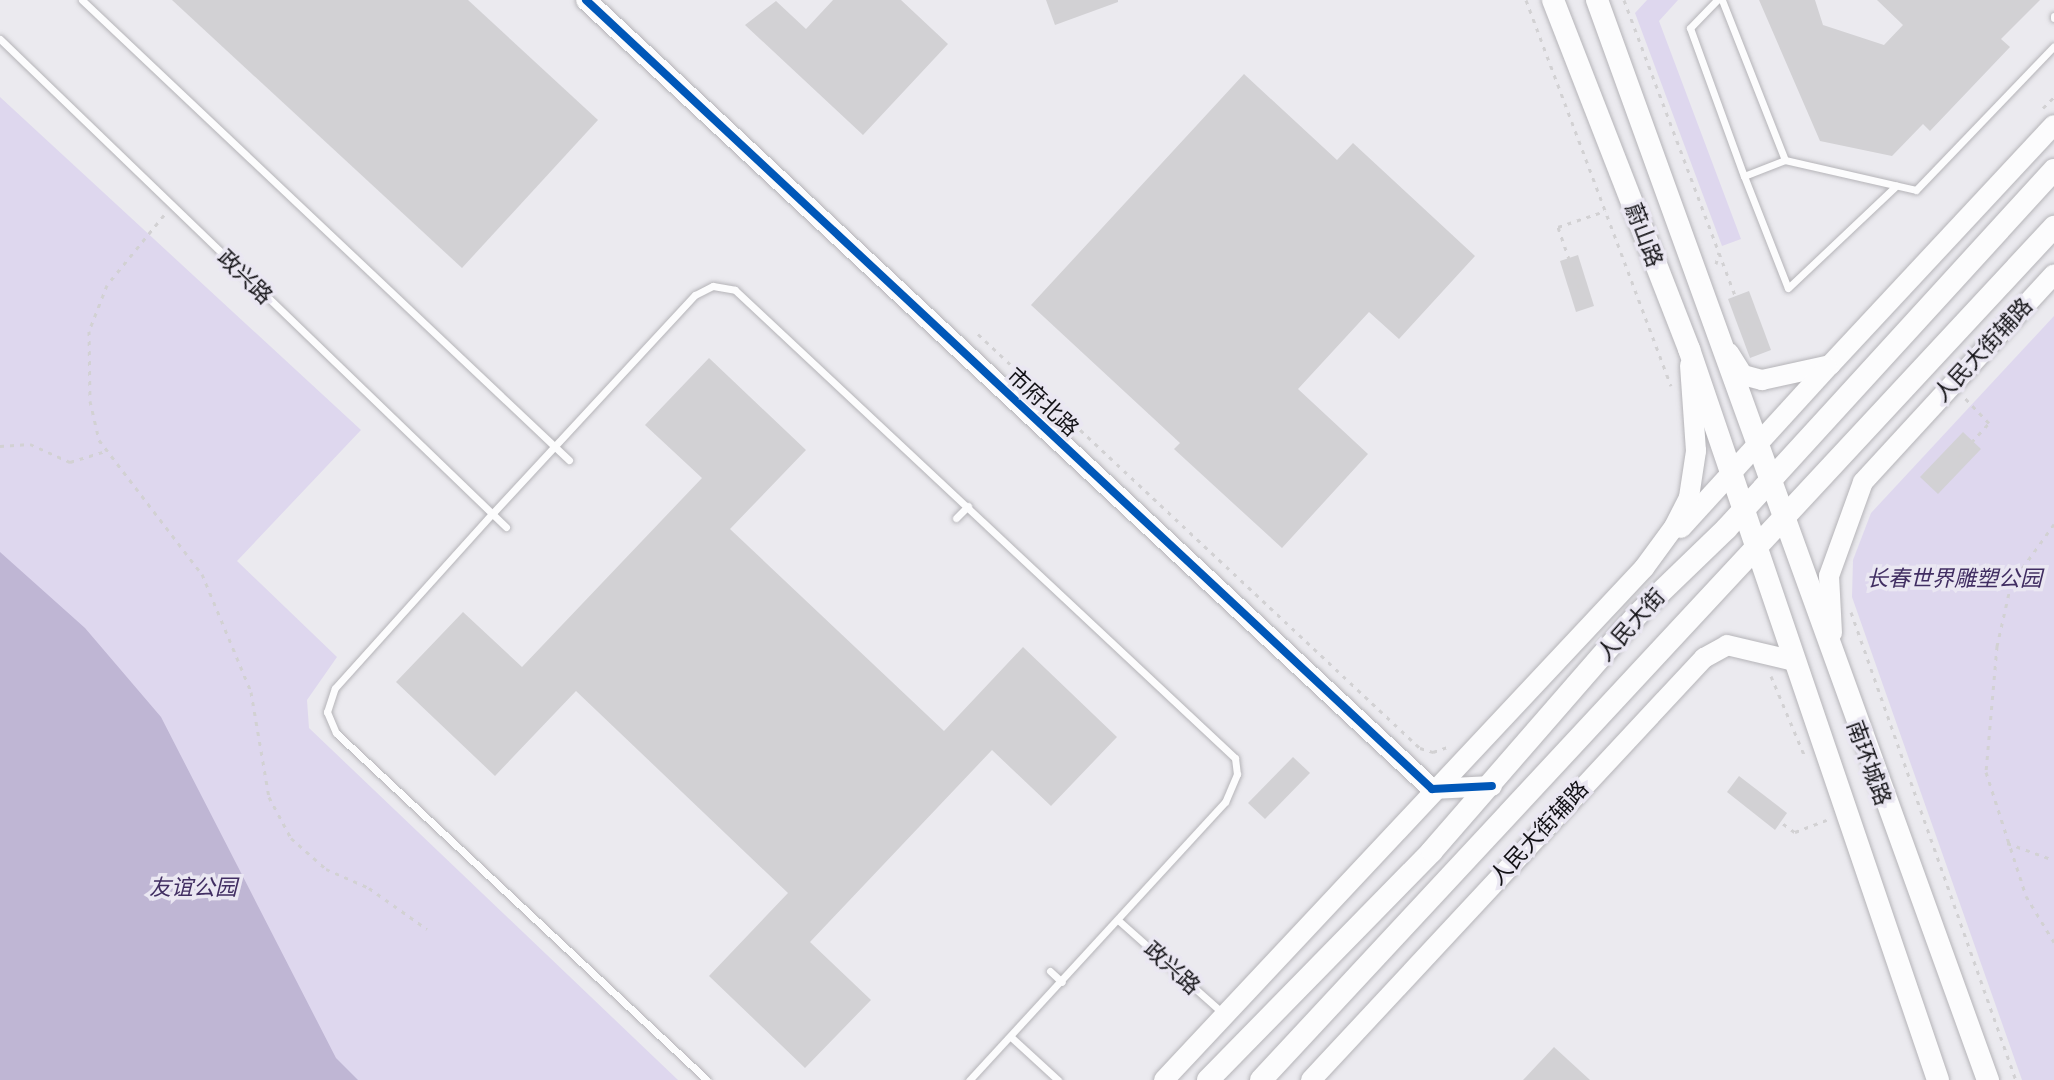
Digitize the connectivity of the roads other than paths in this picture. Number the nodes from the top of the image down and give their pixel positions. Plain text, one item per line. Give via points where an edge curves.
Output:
1 (82, 0) edge
2 (586, 0) edge
3 (1553, 0) edge
4 (1720, 0) edge
5 (1602, 3) edge
6 (0, 39) edge
7 (2054, 46) edge
8 (2045, 120) edge
9 (1785, 160) junction
10 (2054, 170) edge
11 (1744, 176) junction
12 (1896, 186) junction
13 (2054, 227) edge
14 (2054, 274) edge
15 (1717, 334) junction
16 (1689, 349) junction
17 (1830, 365) junction
18 (1759, 443) junction
19 (556, 447) junction
20 (569, 460) dead end
21 (1732, 472) junction
22 (1772, 476) junction
23 (968, 506) junction
24 (1742, 512) junction
25 (491, 515) junction
26 (956, 518) dead end
27 (1783, 519) junction
28 (506, 527) dead end
29 (1755, 552) junction
30 (1644, 568) junction
31 (1794, 661) junction
32 (1841, 688) junction
33 (1492, 786) junction
34 (1432, 789) junction
35 (1118, 920) junction
36 (1050, 971) dead end
37 (1062, 982) junction
38 (1225, 1015) junction
39 (1011, 1037) junction
40 (707, 1080) edge
41 (969, 1080) edge
42 (1058, 1080) edge
43 (1164, 1080) edge
44 (1208, 1080) edge
45 (1261, 1080) edge
46 (1311, 1080) edge
47 (1938, 1080) edge
48 (1988, 1080) edge

1 - 19 lane
2 - 34 main road, 市府北路
3 - 16 main road, 蔚山路
4 - 9 lane
4 - 11 lane via 1690,28
5 - 15 main road, 蔚山路
6 - 25 lane, 政兴路
7 - 12 lane via 1916,190
8 - 17 main road
9 - 11 lane
9 - 12 lane
10 - 22 main road, 人民大街
11 - 12 lane via 1788,288
13 - 27 main road, 人民大街
14 - 32 main road, 人民大街辅路 via 1863,482 1829,576
15 - 17 main road via 1743,375 1796,377
15 - 18 main road, 蔚山路
16 - 21 main road, 蔚山路
16 - 30 main road via 1696,451 1689,497
17 - 18 main road
18 - 21 main road
18 - 22 main road, 南环城路
19 - 20 lane
19 - 23 lane via 695,295 713,286 735,290
19 - 25 lane
21 - 24 main road, 南环城路
21 - 30 main road
22 - 24 main road, 人民大街
22 - 27 main road, 南环城路
23 - 26 lane
23 - 35 lane via 1235,758 1237,774 1225,802
24 - 29 main road, 南环城路
24 - 33 main road, 人民大街 via 1637,615
25 - 28 lane, 政兴路
25 - 40 lane via 335,688 327,712 336,733
27 - 29 main road, 人民大街
27 - 32 main road, 南环城路
29 - 31 main road, 南环城路
29 - 45 main road, 人民大街
30 - 34 main road
31 - 46 main road, 人民大街辅路 via 1727,645 1704,658
31 - 47 main road, 南环城路
32 - 48 main road, 南环城路
33 - 34 main road
33 - 44 main road, 人民大街
34 - 38 main road
35 - 37 lane
35 - 38 lane, 政兴路
36 - 37 lane
37 - 39 lane
38 - 43 main road
39 - 41 lane
39 - 42 lane

